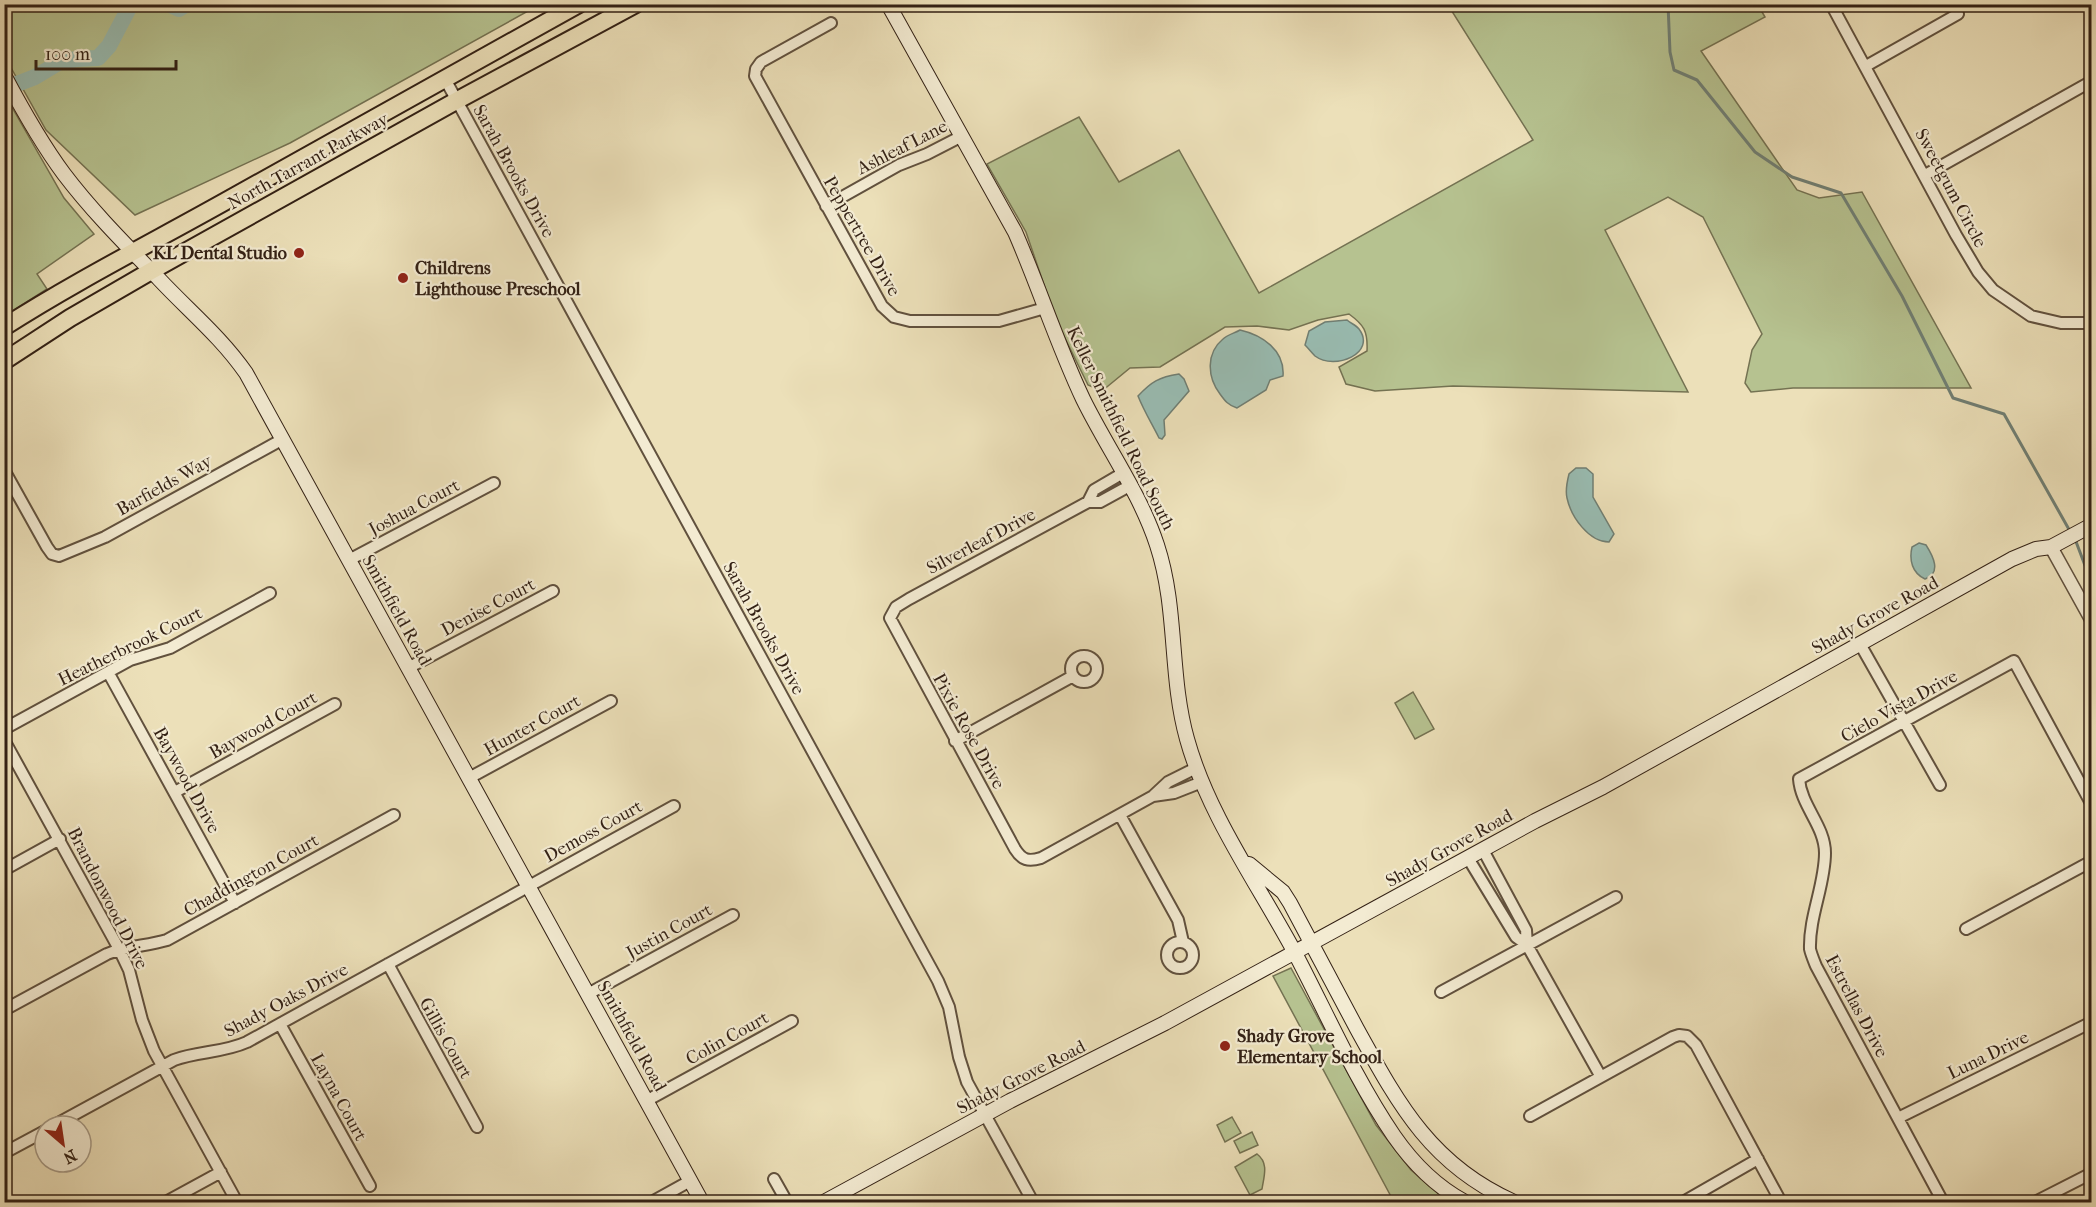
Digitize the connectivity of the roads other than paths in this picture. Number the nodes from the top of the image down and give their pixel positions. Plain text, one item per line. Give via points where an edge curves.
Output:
1 (579, 4) edge
2 (888, 4) edge
3 (1831, 4) edge
4 (629, 6) edge
5 (1958, 14) dead end
6 (831, 23) dead end
7 (1866, 66) junction
8 (445, 79) junction
9 (7, 80) edge
10 (2091, 81) edge
11 (456, 101) junction
12 (962, 136) junction
13 (1925, 175) junction
14 (826, 206) junction
15 (132, 251) junction
16 (151, 271) junction
17 (1045, 309) junction
18 (2091, 323) edge
19 (4, 327) edge
20 (4, 361) edge
21 (283, 439) junction
22 (4, 470) edge
23 (1127, 479) junction
24 (494, 483) dead end
25 (2087, 528) edge
26 (2057, 543) junction
27 (349, 560) junction
28 (553, 591) dead end
29 (270, 593) dead end
30 (891, 611) joint
31 (2091, 621) edge
32 (1860, 644) junction
33 (408, 668) junction
34 (108, 672) junction
35 (1072, 676) dead end
36 (611, 701) dead end
37 (335, 704) dead end
38 (1905, 723) junction
39 (4, 729) edge
40 (4, 740) edge
41 (955, 741) junction
42 (1196, 768) junction
43 (469, 778) junction
44 (1799, 779) joint
45 (1202, 782) junction
46 (1940, 785) dead end
47 (175, 792) junction
48 (1153, 796) junction
49 (2091, 805) edge
50 (674, 806) dead end
51 (394, 815) dead end
52 (1120, 815) junction
53 (60, 839) junction
54 (1483, 850) junction
55 (1241, 856) junction
56 (1468, 858) junction
57 (2091, 861) edge
58 (4, 870) edge
59 (528, 885) junction
60 (1616, 897) dead end
61 (236, 903) junction
62 (733, 915) dead end
63 (1966, 929) dead end
64 (1183, 942) dead end
65 (1310, 943) junction
66 (1527, 945) junction
67 (119, 949) junction
68 (1294, 952) junction
69 (387, 964) junction
70 (1441, 992) dead end
71 (588, 994) junction
72 (4, 1010) edge
73 (792, 1022) dead end
74 (2091, 1022) edge
75 (280, 1024) junction
76 (162, 1066) junction
77 (1600, 1077) junction
78 (646, 1101) junction
79 (75, 1114) edge
80 (984, 1115) junction
81 (1530, 1116) dead end
82 (1898, 1118) junction
83 (477, 1127) dead end
84 (33, 1137) edge
85 (4, 1153) edge
86 (1758, 1159) junction
87 (221, 1172) junction
88 (2091, 1173) edge
89 (774, 1179) dead end
90 (690, 1181) junction
91 (370, 1186) dead end
92 (166, 1203) edge
93 (237, 1203) edge
94 (652, 1203) edge
95 (702, 1203) edge
96 (787, 1203) edge
97 (824, 1203) edge
98 (1033, 1203) edge
99 (1465, 1203) edge
100 (1514, 1203) edge
101 (1683, 1203) edge
102 (1782, 1203) edge
103 (1943, 1203) edge
104 (2035, 1203) edge

1 - 8 main road, North Tarrant Parkway
2 - 12 main road, Keller Smithfield Road South
3 - 7 street, Sweetgum Circle
4 - 11 main road, North Tarrant Parkway
5 - 7 street
6 - 14 street, Peppertree Drive via 758,65 755,74
7 - 13 street, Sweetgum Circle
8 - 11 street, Sarah Brooks Drive
8 - 15 main road, North Tarrant Parkway
9 - 15 main road, Smithfield Road via 63,173
10 - 13 street
11 - 16 main road, North Tarrant Parkway
11 - 80 street, Sarah Brooks Drive via 938,981 949,1007 967,1082
12 - 14 street, Ashleaf Lane via 899,165
12 - 17 main road, Keller Smithfield Road South via 1015,232
13 - 18 street, Sweetgum Circle via 1956,235 1993,290 2031,316 2061,323
14 - 17 street, Peppertree Drive via 879,302 894,317 910,321 999,321
15 - 16 main road, Smithfield Road
15 - 19 main road, North Tarrant Parkway
16 - 20 main road, North Tarrant Parkway
16 - 21 main road, Smithfield Road via 231,351
17 - 23 main road, Keller Smithfield Road South via 1072,376
21 - 22 street, Barfields Way via 105,537 59,556 47,547
21 - 27 main road, Smithfield Road
23 - 30 street, Silverleaf Drive via 1100,502 1088,502
23 - 42 main road, Keller Smithfield Road South via 1147,519 1165,574 1179,710
24 - 27 street, Joshua Court
25 - 26 main road, Shady Grove Road
26 - 31 street
26 - 32 main road, Shady Grove Road via 2012,559
27 - 33 main road, Smithfield Road
28 - 33 street, Denise Court
29 - 34 street, Heatherbrook Court via 170,648 130,660
30 - 41 street, Pixie Rose Drive via 892,626
32 - 38 street
32 - 54 main road, Shady Grove Road
33 - 43 main road, Smithfield Road
34 - 39 street, Heatherbrook Court
34 - 47 street, Baywood Drive
35 - 41 street
36 - 43 street, Hunter Court
37 - 47 street, Baywood Court
38 - 44 street, Cielo Vista Drive
38 - 46 street
38 - 49 street, Cielo Vista Drive via 2014,661
40 - 53 street, Brandonwood Drive
41 - 52 street, Pixie Rose Drive via 1015,849 1029,861
42 - 45 main road, Keller Smithfield Road South
42 - 48 street via 1168,782
43 - 59 main road, Smithfield Road
44 - 82 street, Estrellas Drive via 1799,789 1822,836 1825,851 1810,950
45 - 48 street
45 - 55 main road, Keller Smithfield Road South
47 - 61 street, Baywood Drive
48 - 52 street
50 - 59 street, Demoss Court
51 - 61 street, Chaddington Court
52 - 64 street via 1178,920
53 - 58 street
53 - 67 street, Brandonwood Drive
54 - 56 main road, Shady Grove Road
54 - 66 street via 1526,930
55 - 65 main road, Keller Smithfield Road South via 1283,892
55 - 68 main road, Keller Smithfield Road South
56 - 65 main road, Shady Grove Road
56 - 66 street via 1516,937
57 - 63 street
59 - 69 street, Shady Oaks Drive
59 - 71 main road, Smithfield Road
60 - 66 street
61 - 67 street, Chaddington Court via 167,940
62 - 71 street, Justin Court
65 - 68 main road, Shady Grove Road
65 - 100 main road, Keller Smithfield Road South via 1390,1088 1421,1133 1461,1171
66 - 70 street
66 - 77 street
67 - 72 street
67 - 76 street, Brandonwood Drive via 148,1037
68 - 80 main road, Shady Grove Road
68 - 99 main road, Keller Smithfield Road South via 1394,1137 1420,1168
69 - 75 street, Shady Oaks Drive
69 - 83 street, Gillis Court
71 - 78 main road, Smithfield Road
73 - 78 street, Colin Court
74 - 82 street, Luna Drive
75 - 76 street, Shady Oaks Drive via 233,1048 191,1054
75 - 91 street, Layna Court
76 - 79 street, Shady Oaks Drive
76 - 87 street, Brandonwood Drive
77 - 81 street
77 - 86 street via 1673,1037 1688,1036
78 - 90 main road, Smithfield Road
80 - 97 main road, Shady Grove Road
80 - 98 street, Sarah Brooks Drive
82 - 103 street, Estrellas Drive
84 - 85 street
86 - 101 street
86 - 102 street
87 - 92 street
87 - 93 street, Brandonwood Drive
88 - 104 street
89 - 96 street
90 - 94 street
90 - 95 main road, Smithfield Road

